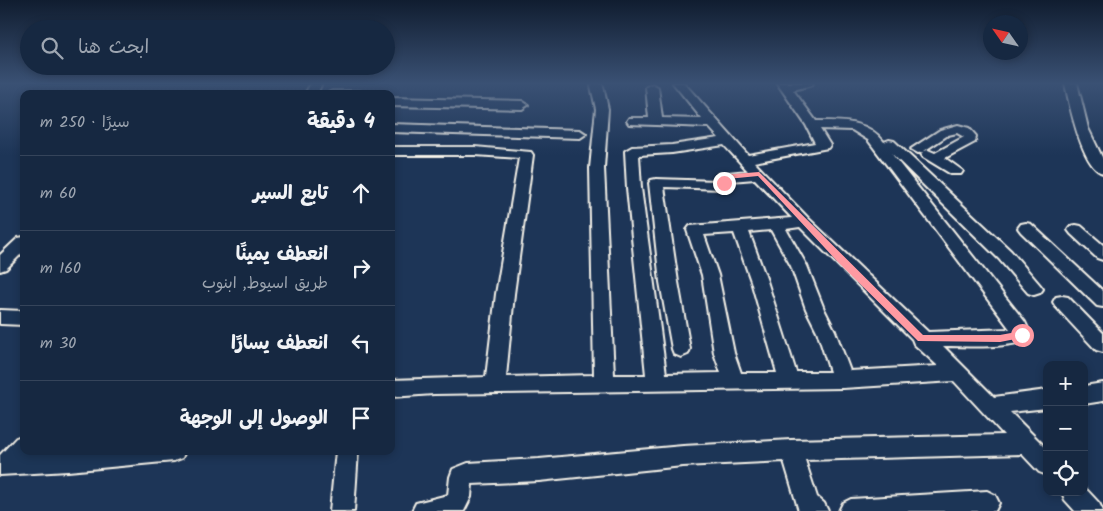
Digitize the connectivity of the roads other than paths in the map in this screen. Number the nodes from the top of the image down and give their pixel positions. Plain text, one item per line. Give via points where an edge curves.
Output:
1 (602, 107) edge
2 (654, 107) edge
3 (698, 107) edge
4 (799, 107) edge
5 (1076, 107) edge
6 (633, 120) dead end
7 (656, 122) junction
8 (712, 123) junction
9 (812, 125) junction
10 (395, 128) edge
11 (580, 134) dead end
12 (727, 141) junction
13 (883, 144) junction
14 (918, 150) junction
15 (395, 151) edge
16 (936, 158) junction
17 (746, 159) junction
18 (1103, 169) edge
19 (956, 171) dead end
20 (759, 174) junction
21 (804, 222) junction
22 (775, 224) junction
23 (740, 228) junction
24 (1026, 228) dead end
25 (1076, 230) dead end
26 (20, 246) edge
27 (1103, 254) edge
28 (0, 265) edge
29 (1034, 289) dead end
30 (1103, 301) edge
31 (1062, 302) dead end
32 (0, 317) edge
33 (20, 318) edge
34 (921, 339) junction
35 (1103, 345) edge
36 (681, 349) dead end
37 (958, 373) junction
38 (843, 380) junction
39 (734, 381) junction
40 (789, 381) junction
41 (657, 382) junction
42 (604, 384) junction
43 (495, 385) junction
44 (395, 389) edge
45 (1103, 392) edge
46 (1088, 394) edge
47 (1043, 399) edge
48 (990, 406) junction
49 (1027, 444) junction
50 (20, 450) edge
51 (791, 450) junction
52 (125, 455) edge
53 (347, 455) edge
54 (1043, 461) edge
55 (4, 465) edge
56 (1076, 496) edge
57 (987, 503) dead end
58 (342, 511) edge
59 (424, 511) edge
60 (816, 511) edge
61 (851, 511) edge
62 (1090, 511) edge

1 - 42 street via 597,168
2 - 7 street
3 - 8 street
4 - 9 street
5 - 18 street via 1081,130
6 - 7 street
7 - 8 street
8 - 12 street
9 - 13 street via 859,128
9 - 17 street via 824,145
10 - 11 street
12 - 17 street
12 - 41 street via 632,151
13 - 14 street via 904,144
13 - 29 street via 974,224
13 - 34 street via 884,155 1016,322 1022,335
14 - 16 street
14 - 16 street via 952,128 961,129 970,136 970,139
15 - 43 street via 526,155
16 - 19 street
17 - 20 street
20 - 21 street
20 - 36 street via 723,177 722,185 656,183
21 - 22 street
21 - 34 street
22 - 23 street
22 - 38 street via 799,266
23 - 39 street via 695,230 710,275 724,353
23 - 40 street
24 - 30 street
25 - 27 street
26 - 28 street
31 - 35 street
32 - 33 street
34 - 37 street
37 - 38 street
37 - 48 street
38 - 40 street
39 - 40 street
39 - 41 street
41 - 42 street
42 - 43 street
43 - 44 street
45 - 46 street
47 - 48 street
48 - 49 street
49 - 51 street
49 - 54 street
50 - 55 street
51 - 59 street via 468,474 461,477 455,505
51 - 60 street via 808,504
52 - 55 street
53 - 58 street
56 - 62 street
57 - 61 street

